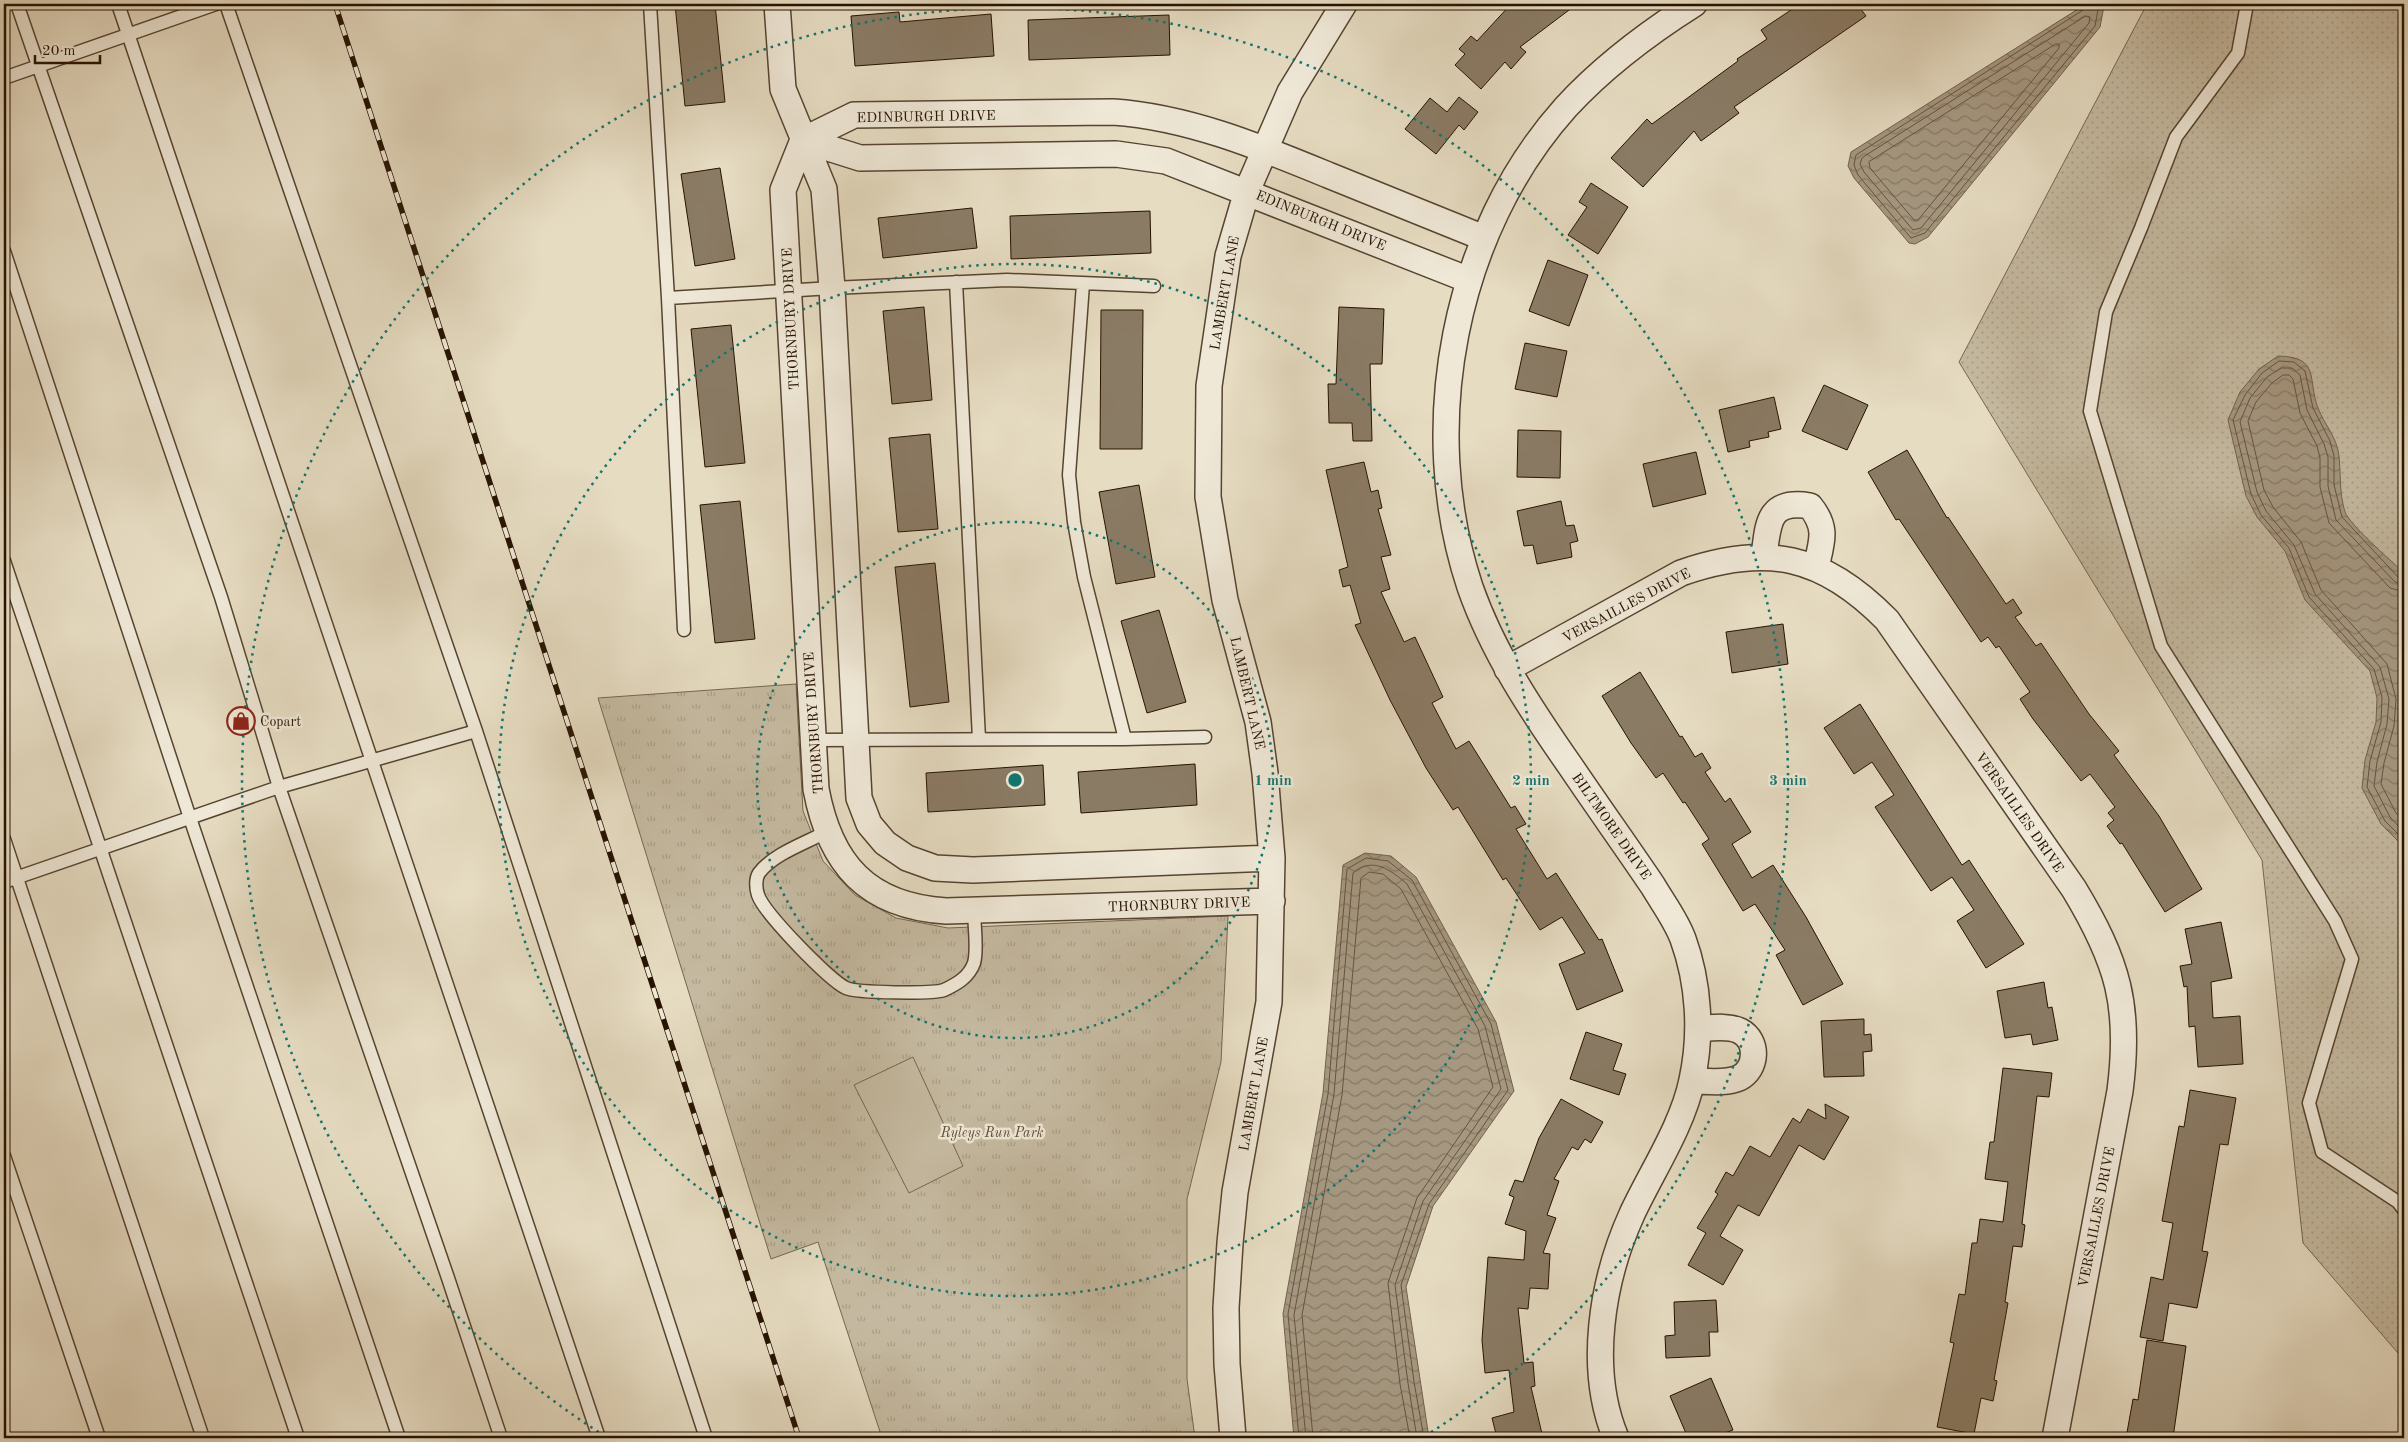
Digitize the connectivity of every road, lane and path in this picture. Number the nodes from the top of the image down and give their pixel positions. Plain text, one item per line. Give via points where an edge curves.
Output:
1 (17, 4) edge
2 (118, 4) edge
3 (216, 4) edge
4 (226, 4) edge
5 (650, 4) edge
6 (777, 4) edge
7 (1344, 4) edge
8 (1694, 4) edge
9 (2247, 4) edge
10 (127, 35) junction
11 (38, 66) junction
12 (4, 78) edge
13 (804, 140) junction
14 (1264, 149) junction
15 (1247, 191) junction
16 (1484, 238) junction
17 (4, 251) edge
18 (1469, 280) junction
19 (956, 282) junction
20 (1083, 284) junction
21 (1154, 286) dead end
22 (832, 288) junction
23 (789, 291) junction
24 (668, 298) junction
25 (1764, 556) junction
26 (4, 561) edge
27 (1816, 567) junction
28 (684, 630) dead end
29 (1507, 669) junction
30 (476, 731) junction
31 (1205, 737) dead end
32 (979, 739) junction
33 (1125, 739) junction
34 (814, 740) junction
35 (857, 740) junction
36 (373, 761) junction
37 (279, 787) junction
38 (190, 818) junction
39 (826, 832) junction
40 (4, 839) edge
41 (100, 849) junction
42 (1272, 858) junction
43 (16, 877) junction
44 (4, 882) edge
45 (1272, 901) junction
46 (974, 910) junction
47 (1698, 1028) junction
48 (1692, 1081) junction
49 (4, 1156) edge
50 (2404, 1210) edge
51 (4, 1435) edge
52 (5, 1438) edge
53 (99, 1438) edge
54 (203, 1438) edge
55 (298, 1438) edge
56 (399, 1438) edge
57 (501, 1438) edge
58 (598, 1438) edge
59 (706, 1438) edge
60 (1233, 1438) edge
61 (1616, 1438) edge
62 (2055, 1438) edge

1 - 11 lane
2 - 10 lane
3 - 10 lane
4 - 30 lane
5 - 24 lane
6 - 13 street via 783,89
7 - 14 street, LAMBERT LANE via 1290,92
8 - 16 street, BILTMORE DRIVE via 1633,46 1566,108 1533,150
9 - 50 lane via 2238,52 2176,138 2106,312 2090,410 2161,646 2335,921 2352,959 2309,1103 2322,1152 2398,1202
10 - 11 lane
10 - 36 lane
11 - 12 lane
11 - 37 lane via 221,597
13 - 14 street, EDINBURGH DRIVE via 854,116 1113,112 1167,119
13 - 15 street, EDINBURGH DRIVE via 860,158 1140,156 1166,160
13 - 22 street via 824,189
13 - 23 street, THORNBURY DRIVE via 783,190
14 - 15 street, LAMBERT LANE
14 - 16 street, EDINBURGH DRIVE
15 - 18 street, EDINBURGH DRIVE
15 - 42 street, LAMBERT LANE via 1228,256 1218,315 1209,386 1208,497 1225,600 1258,722
16 - 18 street, BILTMORE DRIVE
17 - 38 lane
18 - 29 street, BILTMORE DRIVE via 1446,406 1450,496 1471,588
19 - 20 lane via 1007,280
19 - 22 lane
19 - 32 lane
20 - 21 lane
20 - 33 lane via 1069,475 1084,577
22 - 23 lane
22 - 35 street
23 - 24 lane
23 - 34 street, THORNBURY DRIVE
24 - 28 lane
25 - 27 street, VERSAILLES DRIVE
25 - 27 street via 1768,523 1774,512 1796,503 1810,506 1821,524 1823,538
25 - 29 street, VERSAILLES DRIVE via 1711,562 1681,573
26 - 41 lane
27 - 62 street, VERSAILLES DRIVE via 1865,597 1887,620 2074,889 2109,954 2119,986 2124,1058 2120,1091
29 - 47 street, BILTMORE DRIVE via 1669,913 1682,938 1690,966 1697,998
30 - 36 lane
30 - 59 lane
31 - 33 lane
32 - 33 lane
32 - 35 lane
34 - 35 lane
34 - 39 street, THORNBURY DRIVE via 816,789
35 - 42 street via 859,798 868,824 885,843 907,858 935,868 973,870
36 - 37 lane
36 - 58 lane
37 - 38 lane
37 - 57 lane
38 - 41 lane
38 - 56 lane
39 - 46 street, THORNBURY DRIVE via 838,853 875,892 921,910
39 - 46 lane via 775,859 759,874 756,883 759,896 769,912 832,979 848,989 864,992 942,991 966,978 974,962
40 - 43 lane
41 - 43 lane
41 - 55 lane
42 - 45 street, LAMBERT LANE
43 - 44 lane
43 - 54 lane
45 - 46 street, THORNBURY DRIVE
45 - 60 street, LAMBERT LANE via 1269,1002 1230,1243 1226,1308
47 - 48 street, BILTMORE DRIVE
47 - 48 street via 1740,1031 1750,1039 1753,1063 1749,1071 1738,1078
48 - 61 street, BILTMORE DRIVE via 1666,1147 1632,1214 1608,1283 1600,1357 1605,1398
49 - 53 lane
51 - 52 lane

